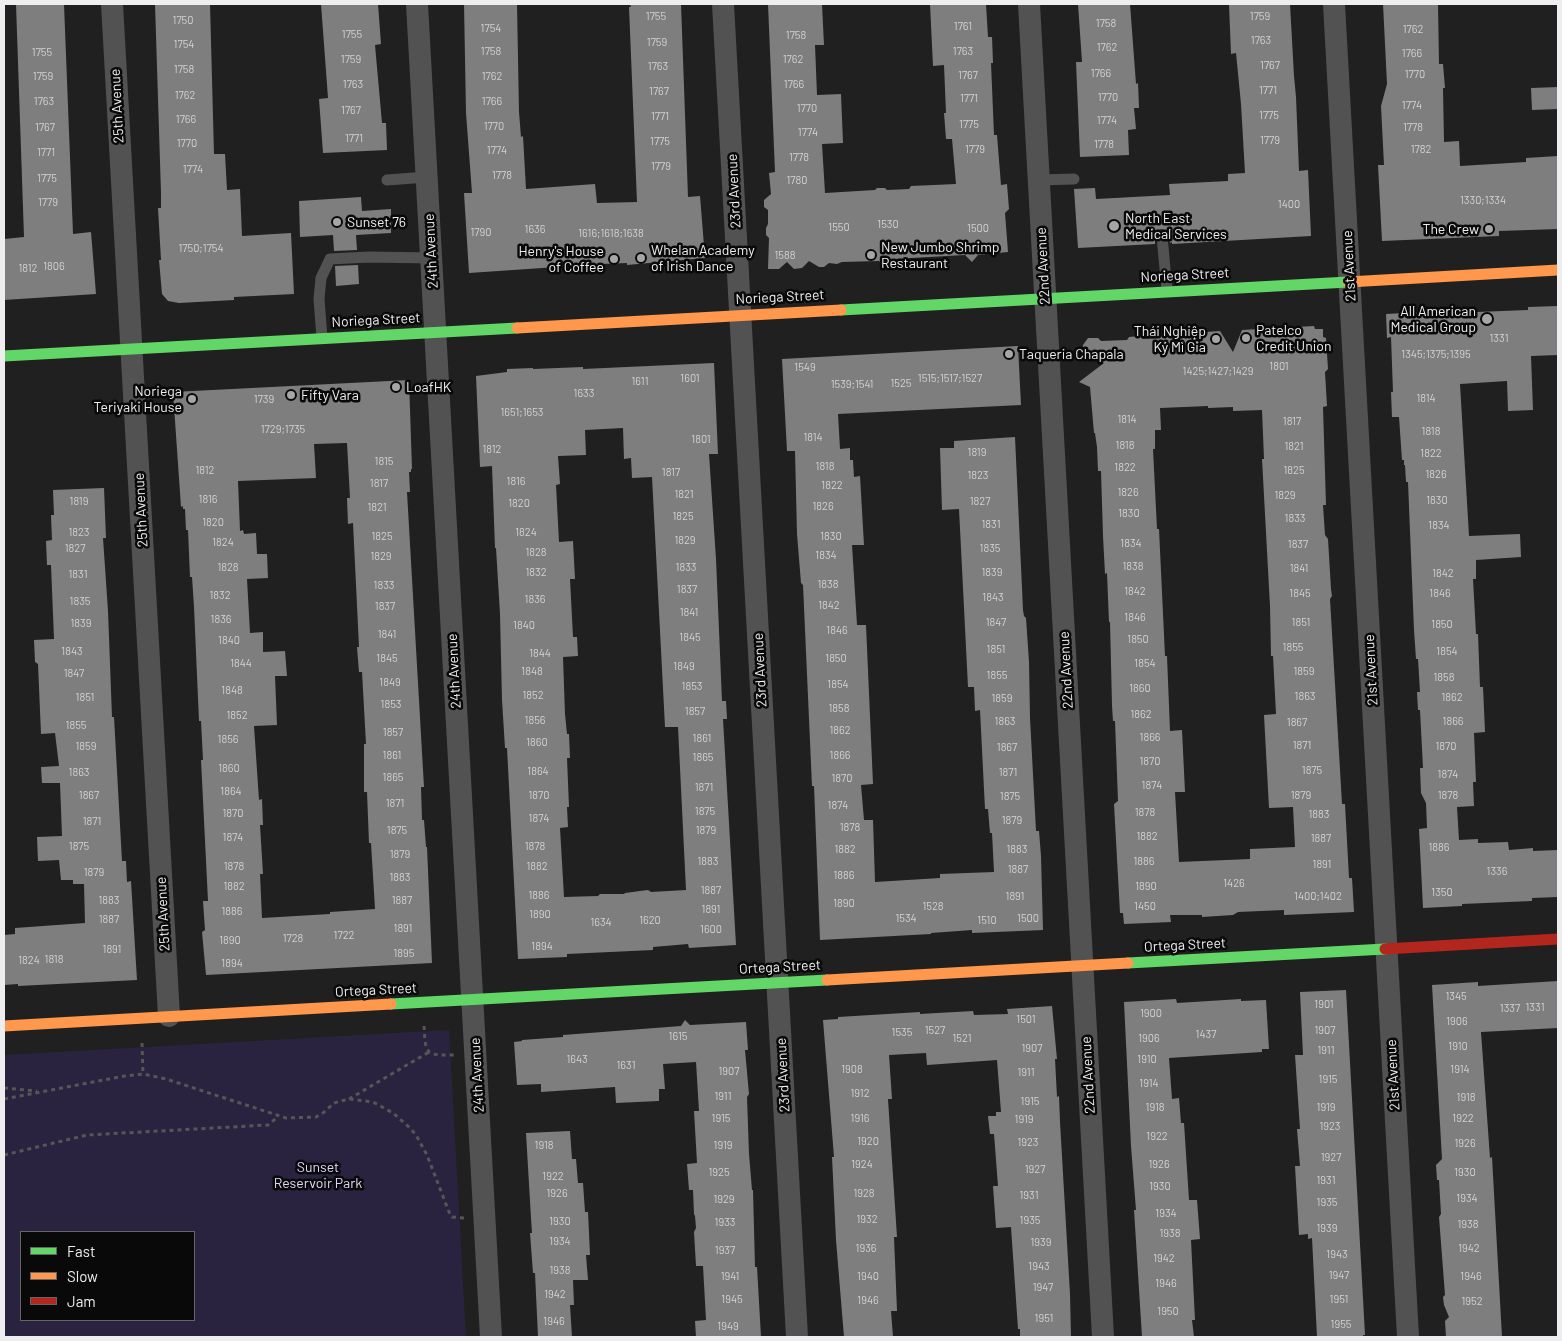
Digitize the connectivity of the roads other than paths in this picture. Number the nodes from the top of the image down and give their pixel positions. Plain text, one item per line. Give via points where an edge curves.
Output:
1 (112, 4) edge
2 (417, 4) edge
3 (723, 4) edge
4 (1029, 4) edge
5 (1334, 4) edge
6 (427, 176) junction
7 (1074, 179) dead end
8 (387, 180) dead end
9 (1038, 180) junction
10 (1162, 236) dead end
11 (432, 258) junction
12 (1558, 270) edge
13 (1349, 281) junction
14 (1167, 291) junction
15 (1045, 298) junction
16 (740, 315) junction
17 (436, 332) junction
18 (322, 338) junction
19 (132, 348) junction
20 (4, 356) edge
21 (1558, 940) edge
22 (1386, 949) junction
23 (1082, 966) junction
24 (778, 983) junction
25 (473, 1000) junction
26 (169, 1016) junction
27 (4, 1026) edge
28 (491, 1337) edge
29 (797, 1337) edge
30 (1103, 1337) edge
31 (1408, 1337) edge

1 - 19 street, 25th Avenue
2 - 6 street, 24th Avenue
3 - 16 street, 23rd Avenue
4 - 9 street, 22nd Avenue
5 - 13 street, 21st Avenue
6 - 8 lane
6 - 11 street, 24th Avenue
7 - 9 lane
9 - 15 street, 22nd Avenue
10 - 14 lane
11 - 17 street, 24th Avenue
11 - 18 lane via 330,259 321,278
12 - 13 street, Noriega Street
13 - 14 street, Noriega Street
13 - 22 street, 21st Avenue
14 - 15 street, Noriega Street
15 - 16 street, Noriega Street
15 - 23 street, 22nd Avenue
16 - 17 street, Noriega Street
16 - 24 street, 23rd Avenue
17 - 18 street, Noriega Street
17 - 25 street, 24th Avenue
18 - 19 street, Noriega Street
19 - 20 street, Noriega Street
19 - 26 street, 25th Avenue
21 - 22 street, Ortega Street
22 - 23 street, Ortega Street
22 - 31 street, 21st Avenue
23 - 24 street, Ortega Street
23 - 30 street, 22nd Avenue
24 - 25 street, Ortega Street
24 - 29 street, 23rd Avenue
25 - 26 street, Ortega Street
25 - 28 street, 24th Avenue
26 - 27 street, Ortega Street

